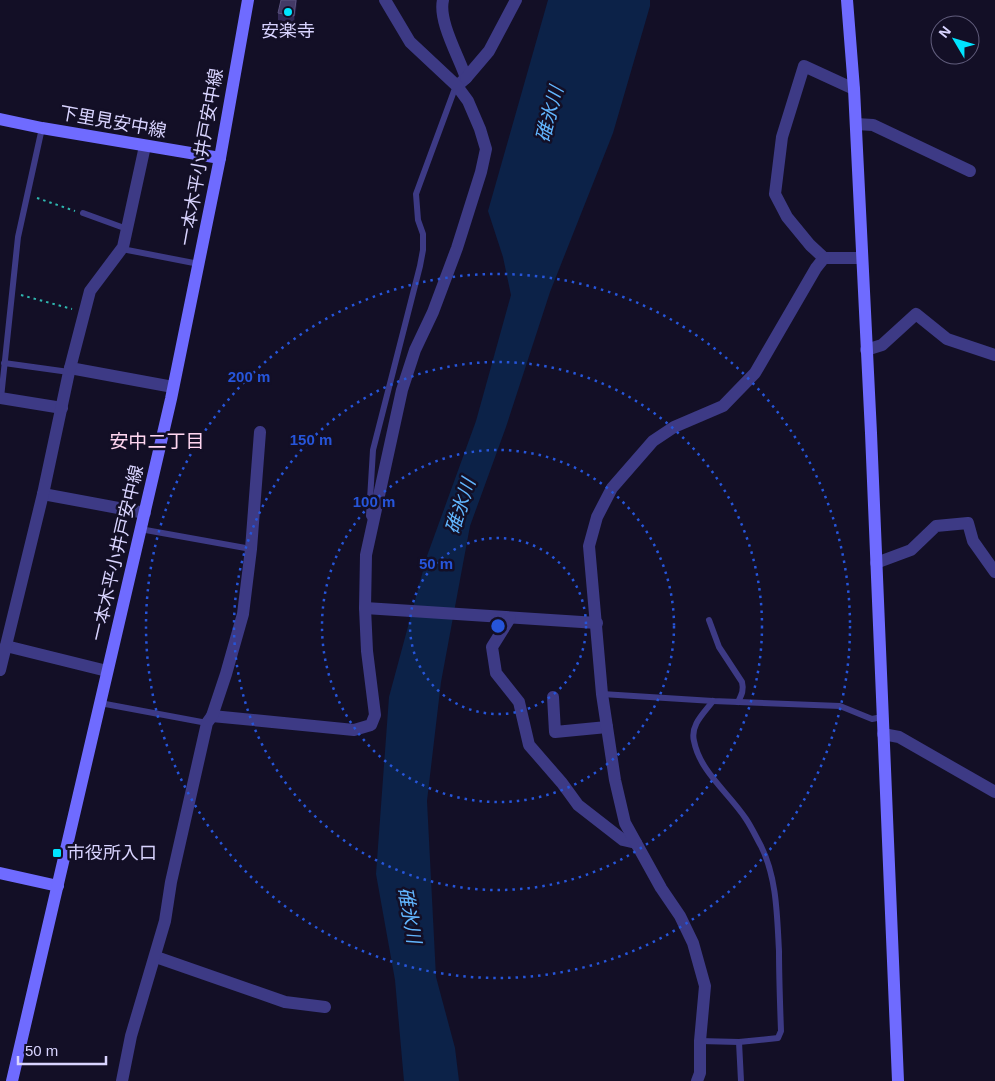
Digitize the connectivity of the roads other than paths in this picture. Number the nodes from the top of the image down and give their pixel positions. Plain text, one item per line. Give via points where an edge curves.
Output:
1 (248, 0) edge
2 (385, 0) edge
3 (443, 0) edge
4 (516, 0) edge
5 (847, 0) edge
6 (462, 82) junction
7 (854, 89) junction
8 (0, 119) edge
9 (856, 124) junction
10 (42, 128) junction
11 (145, 146) junction
12 (220, 158) junction
13 (970, 171) dead end
14 (83, 214) road end
15 (127, 228) junction
16 (122, 249) junction
17 (824, 258) junction
18 (861, 258) junction
19 (199, 264) junction
20 (866, 350) junction
21 (995, 355) edge
22 (4, 363) junction
23 (70, 370) junction
24 (173, 387) junction
25 (0, 398) edge
26 (62, 408) junction
27 (260, 432) dead end
28 (43, 494) junction
29 (144, 513) junction
30 (373, 520) junction
31 (140, 530) junction
32 (251, 549) junction
33 (876, 563) junction
34 (995, 572) edge
35 (369, 608) junction
36 (505, 618) junction
37 (709, 620) dead end
38 (597, 623) junction
39 (6, 646) junction
40 (0, 670) edge
41 (107, 671) junction
42 (602, 694) junction
43 (553, 697) dead end
44 (713, 701) junction
45 (738, 702) junction
46 (100, 704) junction
47 (882, 718) junction
48 (209, 720) junction
49 (607, 727) junction
50 (883, 734) junction
51 (995, 792) edge
52 (636, 843) junction
53 (0, 873) edge
54 (58, 886) junction
55 (156, 957) junction
56 (325, 1007) dead end
57 (700, 1041) junction
58 (739, 1042) junction
59 (12, 1081) edge
60 (122, 1081) edge
61 (697, 1081) edge
62 (741, 1081) edge
63 (898, 1081) edge

1 - 12 main road, 一本木平小井戸安中線
2 - 6 street via 410,42
3 - 6 street via 445,21
4 - 6 street via 489,51
5 - 7 main road
6 - 30 lane via 454,91 416,194 423,250 373,450 369,516
6 - 30 street via 486,149 457,248 402,390
7 - 9 main road
7 - 17 street via 804,66 782,137 775,194 787,217
8 - 10 main road, 下里見安中線
9 - 13 street via 873,125
9 - 18 main road
10 - 11 main road, 下里見安中線
10 - 22 lane via 18,237
11 - 12 main road, 下里見安中線
11 - 15 street
12 - 19 main road, 一本木平小井戸安中線
14 - 15 lane
15 - 16 street
16 - 19 lane
16 - 23 street via 90,291
17 - 18 street
17 - 38 street via 755,373 723,406 674,427 653,441 612,488 597,517 589,546
18 - 20 main road
19 - 24 main road, 一本木平小井戸安中線
20 - 21 street via 882,346 916,314 947,339
20 - 33 main road
22 - 23 lane
22 - 25 lane
23 - 24 street
23 - 26 street
24 - 29 main road, 一本木平小井戸安中線
25 - 26 street
26 - 28 street
27 - 32 street
28 - 29 street
28 - 39 street
29 - 31 main road, 一本木平小井戸安中線
30 - 35 street via 366,555
31 - 32 lane
31 - 41 main road, 一本木平小井戸安中線
32 - 48 street via 243,614
33 - 34 street via 911,550 936,526 968,523 973,541
33 - 47 main road
35 - 36 street
35 - 48 street via 367,650 375,715 371,725 354,730
36 - 38 street
36 - 52 street via 492,647 496,674 519,702 529,745 578,805 623,840
37 - 45 lane via 719,647 742,682 743,694
38 - 42 street
39 - 40 street
39 - 41 street
41 - 46 main road, 一本木平小井戸安中線
42 - 44 lane
42 - 49 street
43 - 49 street via 555,732
44 - 45 lane
44 - 58 lane via 695,724 693,738 696,750 719,786 746,818 762,848 777,906 782,1031 778,1038
45 - 47 lane via 840,706 872,719
46 - 48 lane
46 - 54 main road, 一本木平小井戸安中線
47 - 50 main road
48 - 55 street
49 - 52 street via 614,780 625,823
50 - 51 street via 899,737
50 - 63 main road
52 - 57 street via 693,943 705,986
53 - 54 main road
54 - 59 main road, 一本木平小井戸安中線
55 - 56 street via 285,1002
55 - 60 street via 131,1036
57 - 58 lane
57 - 61 street
58 - 62 lane

